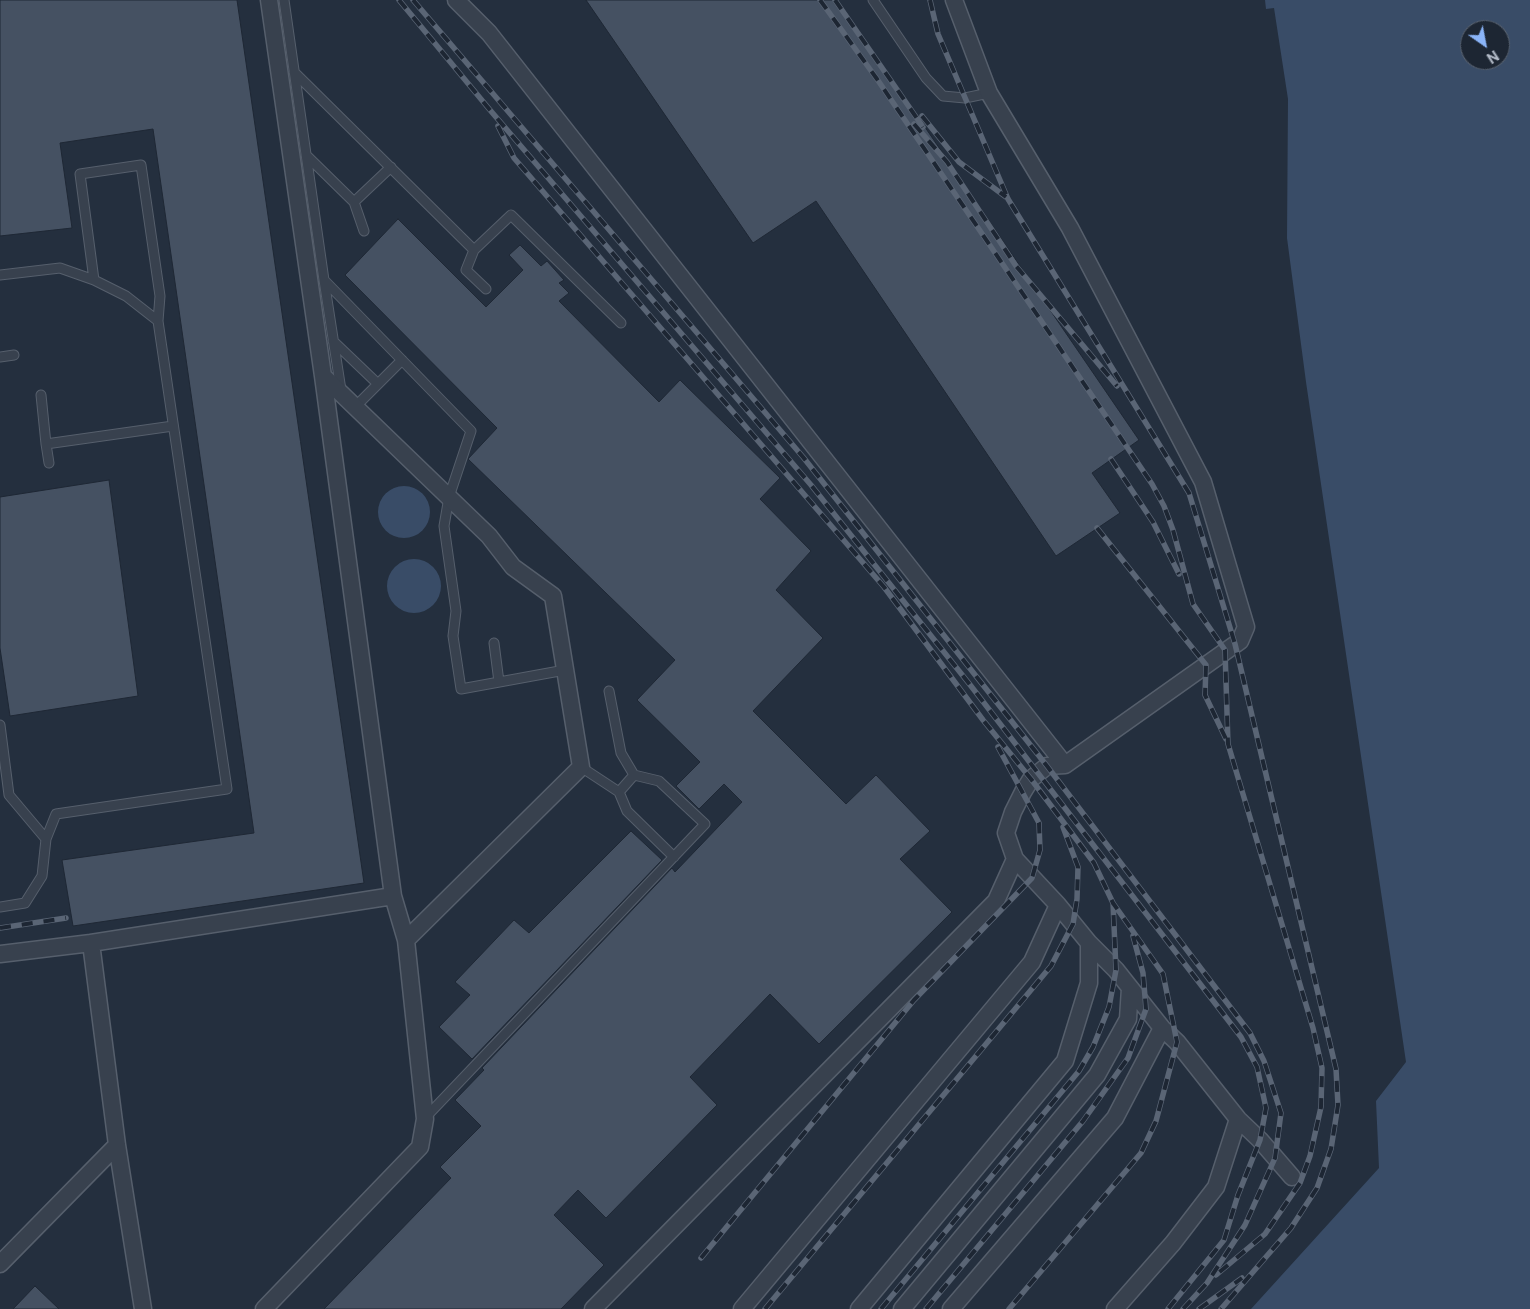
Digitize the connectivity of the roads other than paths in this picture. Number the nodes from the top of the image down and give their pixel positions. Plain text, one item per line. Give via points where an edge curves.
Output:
1 (269, 0) edge
2 (284, 0) edge
3 (456, 0) edge
4 (873, 0) edge
5 (954, 0) edge
6 (294, 72) junction
7 (989, 93) junction
8 (306, 155) junction
9 (391, 167) junction
10 (354, 202) junction
11 (364, 231) dead end
12 (474, 250) junction
13 (0, 275) edge
14 (94, 280) junction
15 (324, 280) junction
16 (486, 289) dead end
17 (158, 321) junction
18 (621, 322) dead end
19 (333, 341) junction
20 (14, 354) dead end
21 (0, 357) edge
22 (402, 360) junction
23 (323, 376) junction
24 (378, 384) junction
25 (341, 394) junction
26 (40, 395) dead end
27 (355, 407) junction
28 (173, 426) junction
29 (46, 444) junction
30 (49, 463) dead end
31 (449, 497) junction
32 (494, 644) dead end
33 (565, 670) junction
34 (499, 682) junction
35 (609, 691) dead end
36 (0, 725) edge
37 (1065, 765) junction
38 (581, 767) junction
39 (634, 775) junction
40 (619, 792) junction
41 (46, 839) junction
42 (674, 856) junction
43 (1015, 859) junction
44 (393, 896) junction
45 (1058, 905) junction
46 (0, 907) edge
47 (406, 940) junction
48 (91, 943) junction
49 (1089, 943) junction
50 (0, 954) edge
51 (1130, 988) junction
52 (1162, 1028) junction
53 (425, 1119) junction
54 (1238, 1119) junction
55 (117, 1145) junction
56 (1292, 1177) dead end
57 (0, 1264) edge
58 (142, 1309) edge
59 (264, 1309) edge
60 (593, 1309) edge
61 (742, 1309) edge
62 (859, 1309) edge
63 (902, 1309) edge
64 (951, 1309) edge
65 (1115, 1309) edge

1 - 23 street
2 - 6 lane
3 - 37 street via 489,33
4 - 7 lane via 926,78 943,96 965,98
5 - 7 street
6 - 8 lane
6 - 9 lane
7 - 37 street via 1070,228 1203,482 1246,628 1240,641
8 - 10 lane
8 - 15 lane
9 - 10 lane
9 - 12 lane
10 - 11 lane
12 - 16 lane via 466,270
12 - 18 lane via 511,215
13 - 14 lane via 60,268
14 - 17 lane via 126,296
14 - 17 lane via 80,174 141,165 160,296
15 - 19 lane
15 - 22 lane
17 - 28 lane
19 - 24 lane
19 - 25 lane
20 - 21 lane
22 - 24 lane
22 - 31 lane via 471,431
23 - 25 street
23 - 44 street
24 - 27 lane
25 - 27 street
26 - 29 lane
27 - 31 street
28 - 29 lane
28 - 41 lane via 226,788 56,814
29 - 30 lane
31 - 33 street via 489,536 512,568 553,596
31 - 34 lane via 444,526 456,611 453,636 461,689
32 - 34 lane
33 - 34 lane
33 - 38 street
35 - 39 lane via 622,753
36 - 41 lane via 9,795
37 - 43 street via 1047,766 1023,792 1006,833
38 - 40 lane
38 - 47 street
39 - 40 lane
39 - 42 lane via 659,781 704,824
40 - 42 lane via 627,811
41 - 46 lane via 42,876 25,903
42 - 53 lane
43 - 45 street
43 - 60 street via 996,901
44 - 47 street
44 - 48 street
45 - 49 street
45 - 61 street via 1032,962
47 - 53 street
48 - 50 street
48 - 55 street
49 - 51 street
49 - 62 street via 1089,983 1065,1061
51 - 52 street
51 - 63 street via 1128,1019 1097,1075
52 - 54 street via 1177,1042
52 - 64 street via 1115,1118
53 - 59 street via 420,1147
54 - 56 street
54 - 65 street via 1216,1187 1173,1243
55 - 57 street
55 - 58 street

